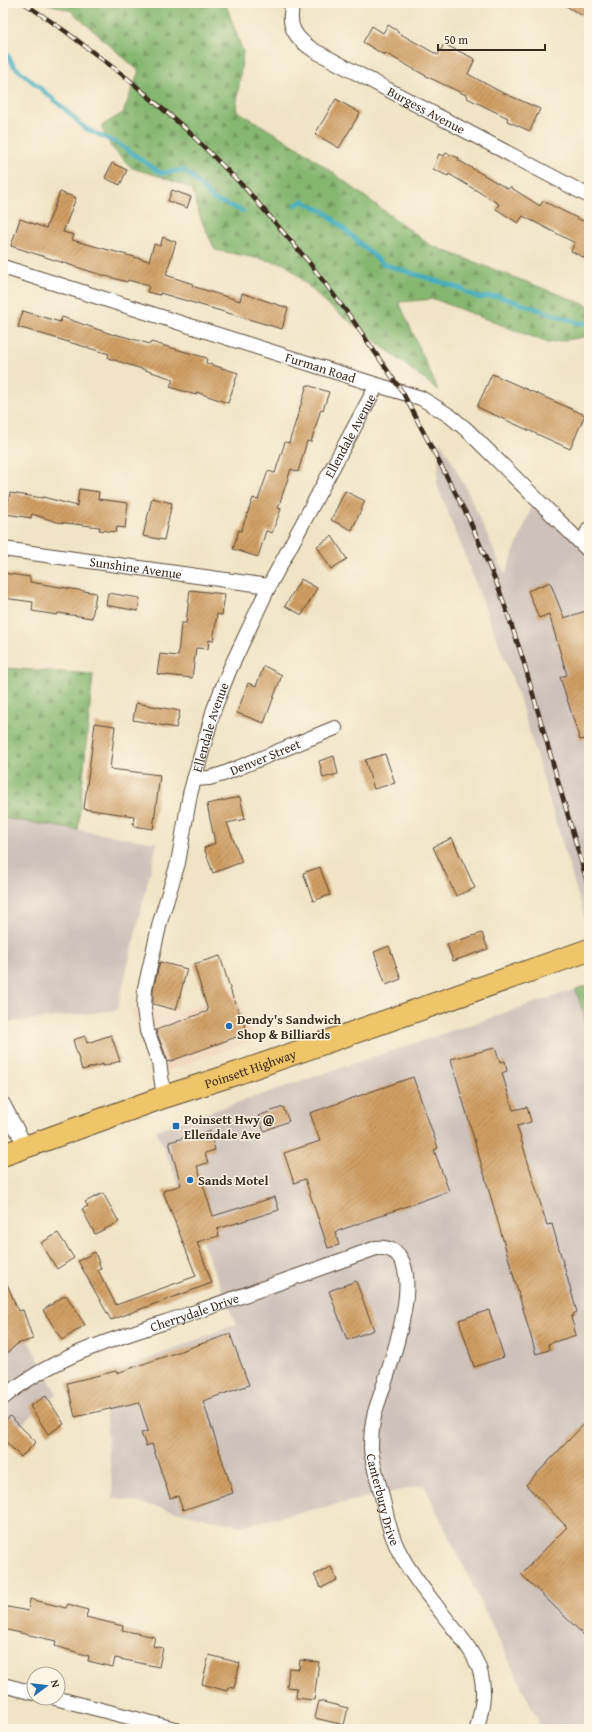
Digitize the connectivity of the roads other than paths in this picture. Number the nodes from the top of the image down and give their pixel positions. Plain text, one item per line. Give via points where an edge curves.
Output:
1 (293, 3) edge
2 (589, 196) edge
3 (3, 267) edge
4 (377, 385) junction
5 (589, 529) edge
6 (585, 548) edge
7 (3, 549) edge
8 (269, 586) junction
9 (335, 728) dead end
10 (194, 779) junction
11 (582, 952) edge
12 (164, 1097) junction
13 (3, 1104) edge
14 (26, 1147) junction
15 (3, 1156) edge
16 (394, 1252) joint
17 (3, 1398) edge
18 (3, 1685) edge
19 (26, 1691) edge
20 (66, 1701) edge
21 (175, 1729) edge
22 (477, 1729) edge

1 - 2 street, Burgess Avenue via 291,25 302,43
3 - 4 street, Furman Road
4 - 6 street, Furman Road via 421,398 450,416 494,456
4 - 8 street, Ellendale Avenue
5 - 6 street
7 - 8 street, Sunshine Avenue
8 - 10 street, Ellendale Avenue via 214,709
9 - 10 street, Denver Street via 222,774
10 - 12 street, Ellendale Avenue via 178,863 160,922 145,988 147,1030 160,1062
11 - 12 highway, Poinsett Highway
12 - 14 highway, Poinsett Highway
13 - 14 street
14 - 15 highway, Poinsett Highway
16 - 17 street, Cherrydale Drive via 383,1247 376,1248 115,1339 39,1372
16 - 22 street, Canterbury Drive via 403,1263 406,1274 405,1307 400,1335 374,1414 372,1462 400,1554 412,1574 466,1645 480,1670 484,1694
18 - 19 street
20 - 21 street

